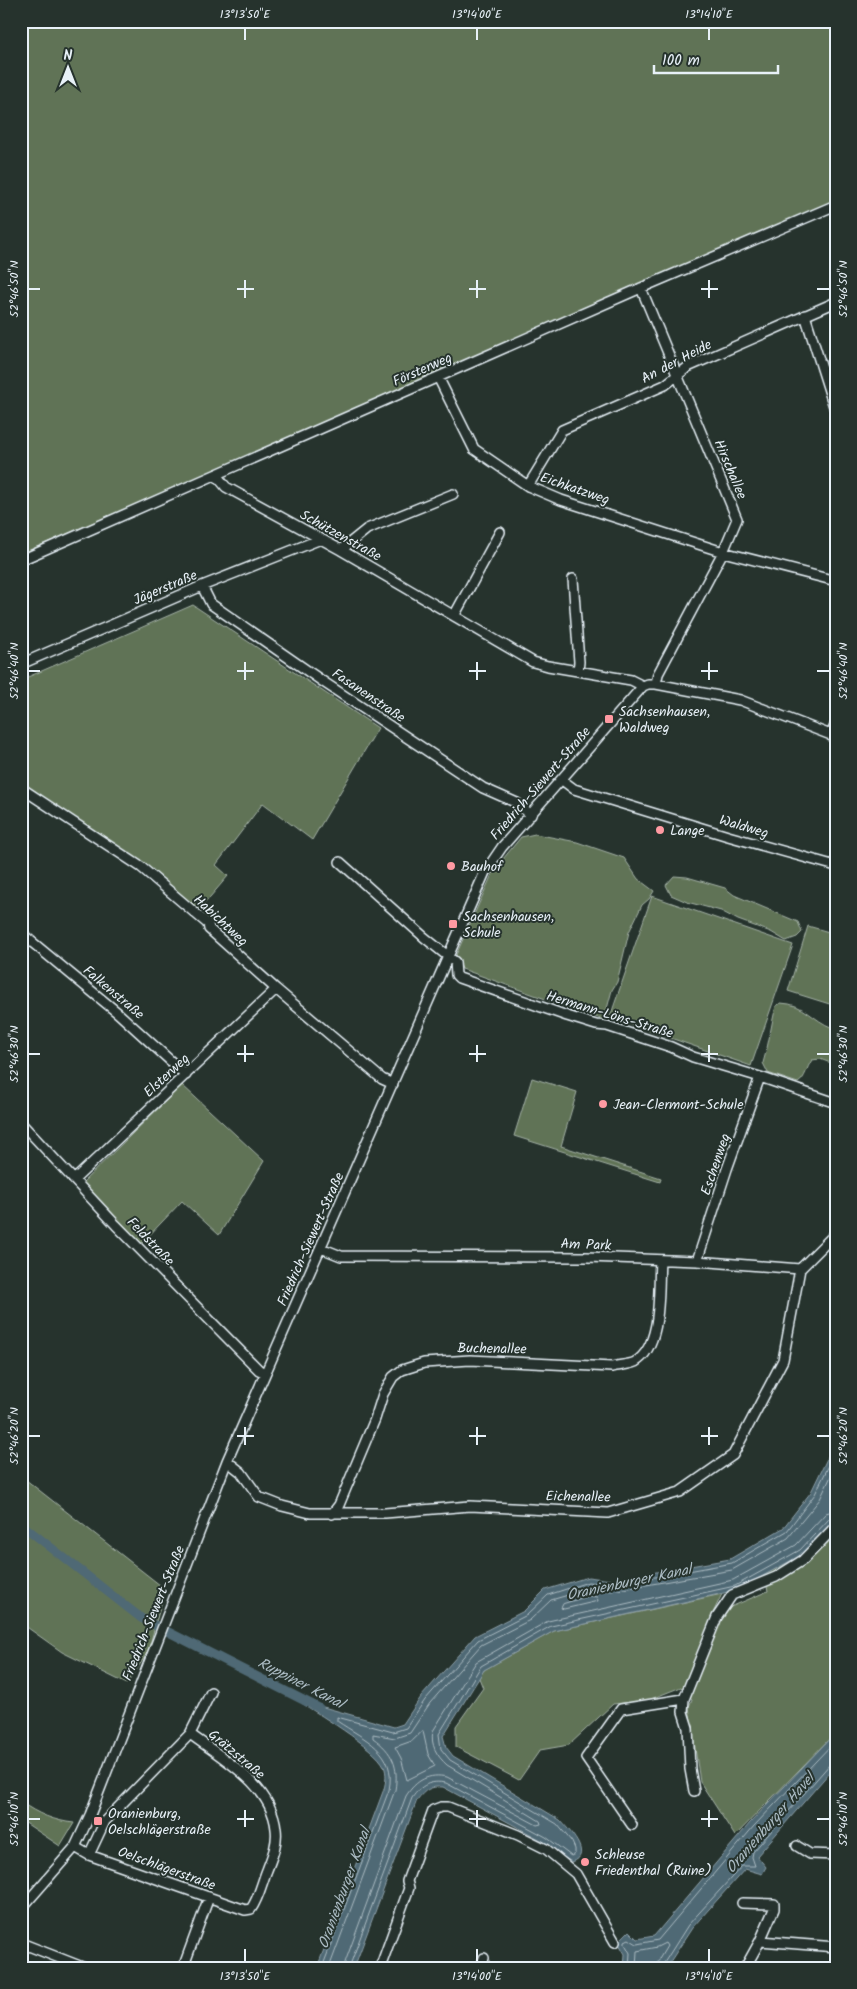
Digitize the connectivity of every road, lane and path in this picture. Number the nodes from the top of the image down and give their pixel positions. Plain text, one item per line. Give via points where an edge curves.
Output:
1 (836, 206) edge
2 (641, 288) junction
3 (836, 302) edge
4 (805, 315) junction
5 (438, 376) junction
6 (677, 376) junction
7 (836, 413) edge
8 (216, 475) junction
9 (528, 486) junction
10 (453, 494) dead end
11 (500, 532) dead end
12 (321, 540) junction
13 (341, 550) junction
14 (723, 552) junction
15 (21, 560) edge
16 (573, 579) dead end
17 (836, 581) edge
18 (202, 586) junction
19 (454, 616) junction
20 (21, 664) edge
21 (578, 671) junction
22 (656, 684) junction
23 (643, 686) junction
24 (836, 723) edge
25 (833, 736) edge
26 (562, 780) junction
27 (21, 788) edge
28 (531, 815) junction
29 (340, 862) dead end
30 (836, 866) edge
31 (21, 932) edge
32 (448, 956) junction
33 (276, 989) junction
34 (186, 1075) junction
35 (760, 1077) junction
36 (393, 1084) junction
37 (836, 1103) edge
38 (21, 1123) edge
39 (74, 1180) junction
40 (836, 1233) edge
41 (321, 1248) junction
42 (660, 1260) junction
43 (697, 1261) junction
44 (800, 1270) junction
45 (265, 1374) junction
46 (227, 1461) junction
47 (332, 1514) junction
48 (836, 1526) edge
49 (211, 1692) dead end
50 (684, 1699) junction
51 (190, 1734) junction
52 (694, 1790) dead end
53 (632, 1825) dead end
54 (75, 1846) junction
55 (796, 1846) dead end
56 (89, 1854) junction
57 (836, 1855) edge
58 (209, 1897) junction
59 (742, 1903) dead end
60 (21, 1909) edge
61 (251, 1909) joint
62 (760, 1941) junction
63 (615, 1942) dead end
64 (21, 1944) edge
65 (836, 1947) edge
66 (484, 1958) dead end
67 (85, 1968) edge
68 (183, 1968) edge
69 (380, 1968) edge
70 (481, 1968) edge
71 (744, 1968) edge

1 - 2 street, Försterweg
2 - 5 street, Försterweg
2 - 6 street, Hirschallee
3 - 4 street, An der Heide
4 - 6 street, An der Heide via 688,367
4 - 7 street
5 - 8 street, Försterweg
5 - 9 street, Eichkatzweg via 474,449
6 - 9 street, An der Heide via 665,385 562,430
6 - 14 street, Hirschallee via 736,519
8 - 12 street, Schützenstraße via 226,487
8 - 15 street, Försterweg
9 - 14 street, Eichkatzweg via 561,500
10 - 13 street via 367,529
11 - 19 street
12 - 13 street, Schützenstraße
12 - 18 street, Jägerstraße
13 - 19 street, Schützenstraße
14 - 17 street, Eichkatzweg
14 - 22 street, Hirschallee via 658,674
16 - 21 street
18 - 20 street, Jägerstraße
18 - 28 street, Fasanenstraße via 211,604 325,684 483,788 518,803
19 - 21 street, Schützenstraße via 533,662
21 - 23 street, Schützenstraße via 631,680
22 - 23 street
22 - 25 street via 740,700
23 - 26 street, Friedrich-Siewert-Straße
24 - 25 street
26 - 28 street, Friedrich-Siewert-Straße
26 - 30 street, Waldweg via 574,789
27 - 33 street, Habichtweg via 140,867 208,924
28 - 32 street, Friedrich-Siewert-Straße via 485,872
29 - 32 street
31 - 34 street, Falkenstraße
32 - 35 street, Hermann-Löns-Straße via 455,962 456,975 476,985
32 - 36 street, Friedrich-Siewert-Straße
33 - 34 street, Elsterweg
33 - 36 street, Habichtweg via 382,1079
34 - 39 street, Elsterweg
35 - 37 street, Hermann-Löns-Straße
35 - 43 street, Eschenweg
36 - 41 street, Friedrich-Siewert-Straße
38 - 39 street, Feldstraße
39 - 45 street, Feldstraße
40 - 44 street
41 - 42 street, Am Park via 341,1256
41 - 45 street, Friedrich-Siewert-Straße
42 - 43 street, Am Park
42 - 47 street, Buchenallee via 653,1339 646,1353 634,1363 612,1366 470,1360 424,1363 402,1370 393,1377 383,1394
43 - 44 street, Am Park
44 - 47 street, Eichenallee via 783,1360 733,1455 680,1492 608,1513 470,1506
45 - 46 street, Friedrich-Siewert-Straße
46 - 47 street, Eichenallee via 241,1472 260,1496 310,1513
46 - 54 street, Friedrich-Siewert-Straße via 90,1815
48 - 50 street via 803,1560 776,1577 732,1595 717,1617
49 - 51 street
50 - 52 street
50 - 53 street via 621,1709 586,1758
51 - 56 street via 105,1822
51 - 61 street, Grätzstraße via 235,1767 257,1788 272,1810 277,1829 275,1848
54 - 56 street, Oelschlägerstraße
54 - 60 street, Friedrich-Siewert-Straße
55 - 57 street via 810,1854
56 - 58 street, Oelschlägerstraße
58 - 61 street, Oelschlägerstraße via 245,1910
58 - 68 street
59 - 62 street via 774,1904
62 - 65 street
62 - 71 street
63 - 69 street via 576,1874 546,1849 466,1814 441,1807 432,1810 407,1881 409,1888
64 - 67 street
66 - 70 street

